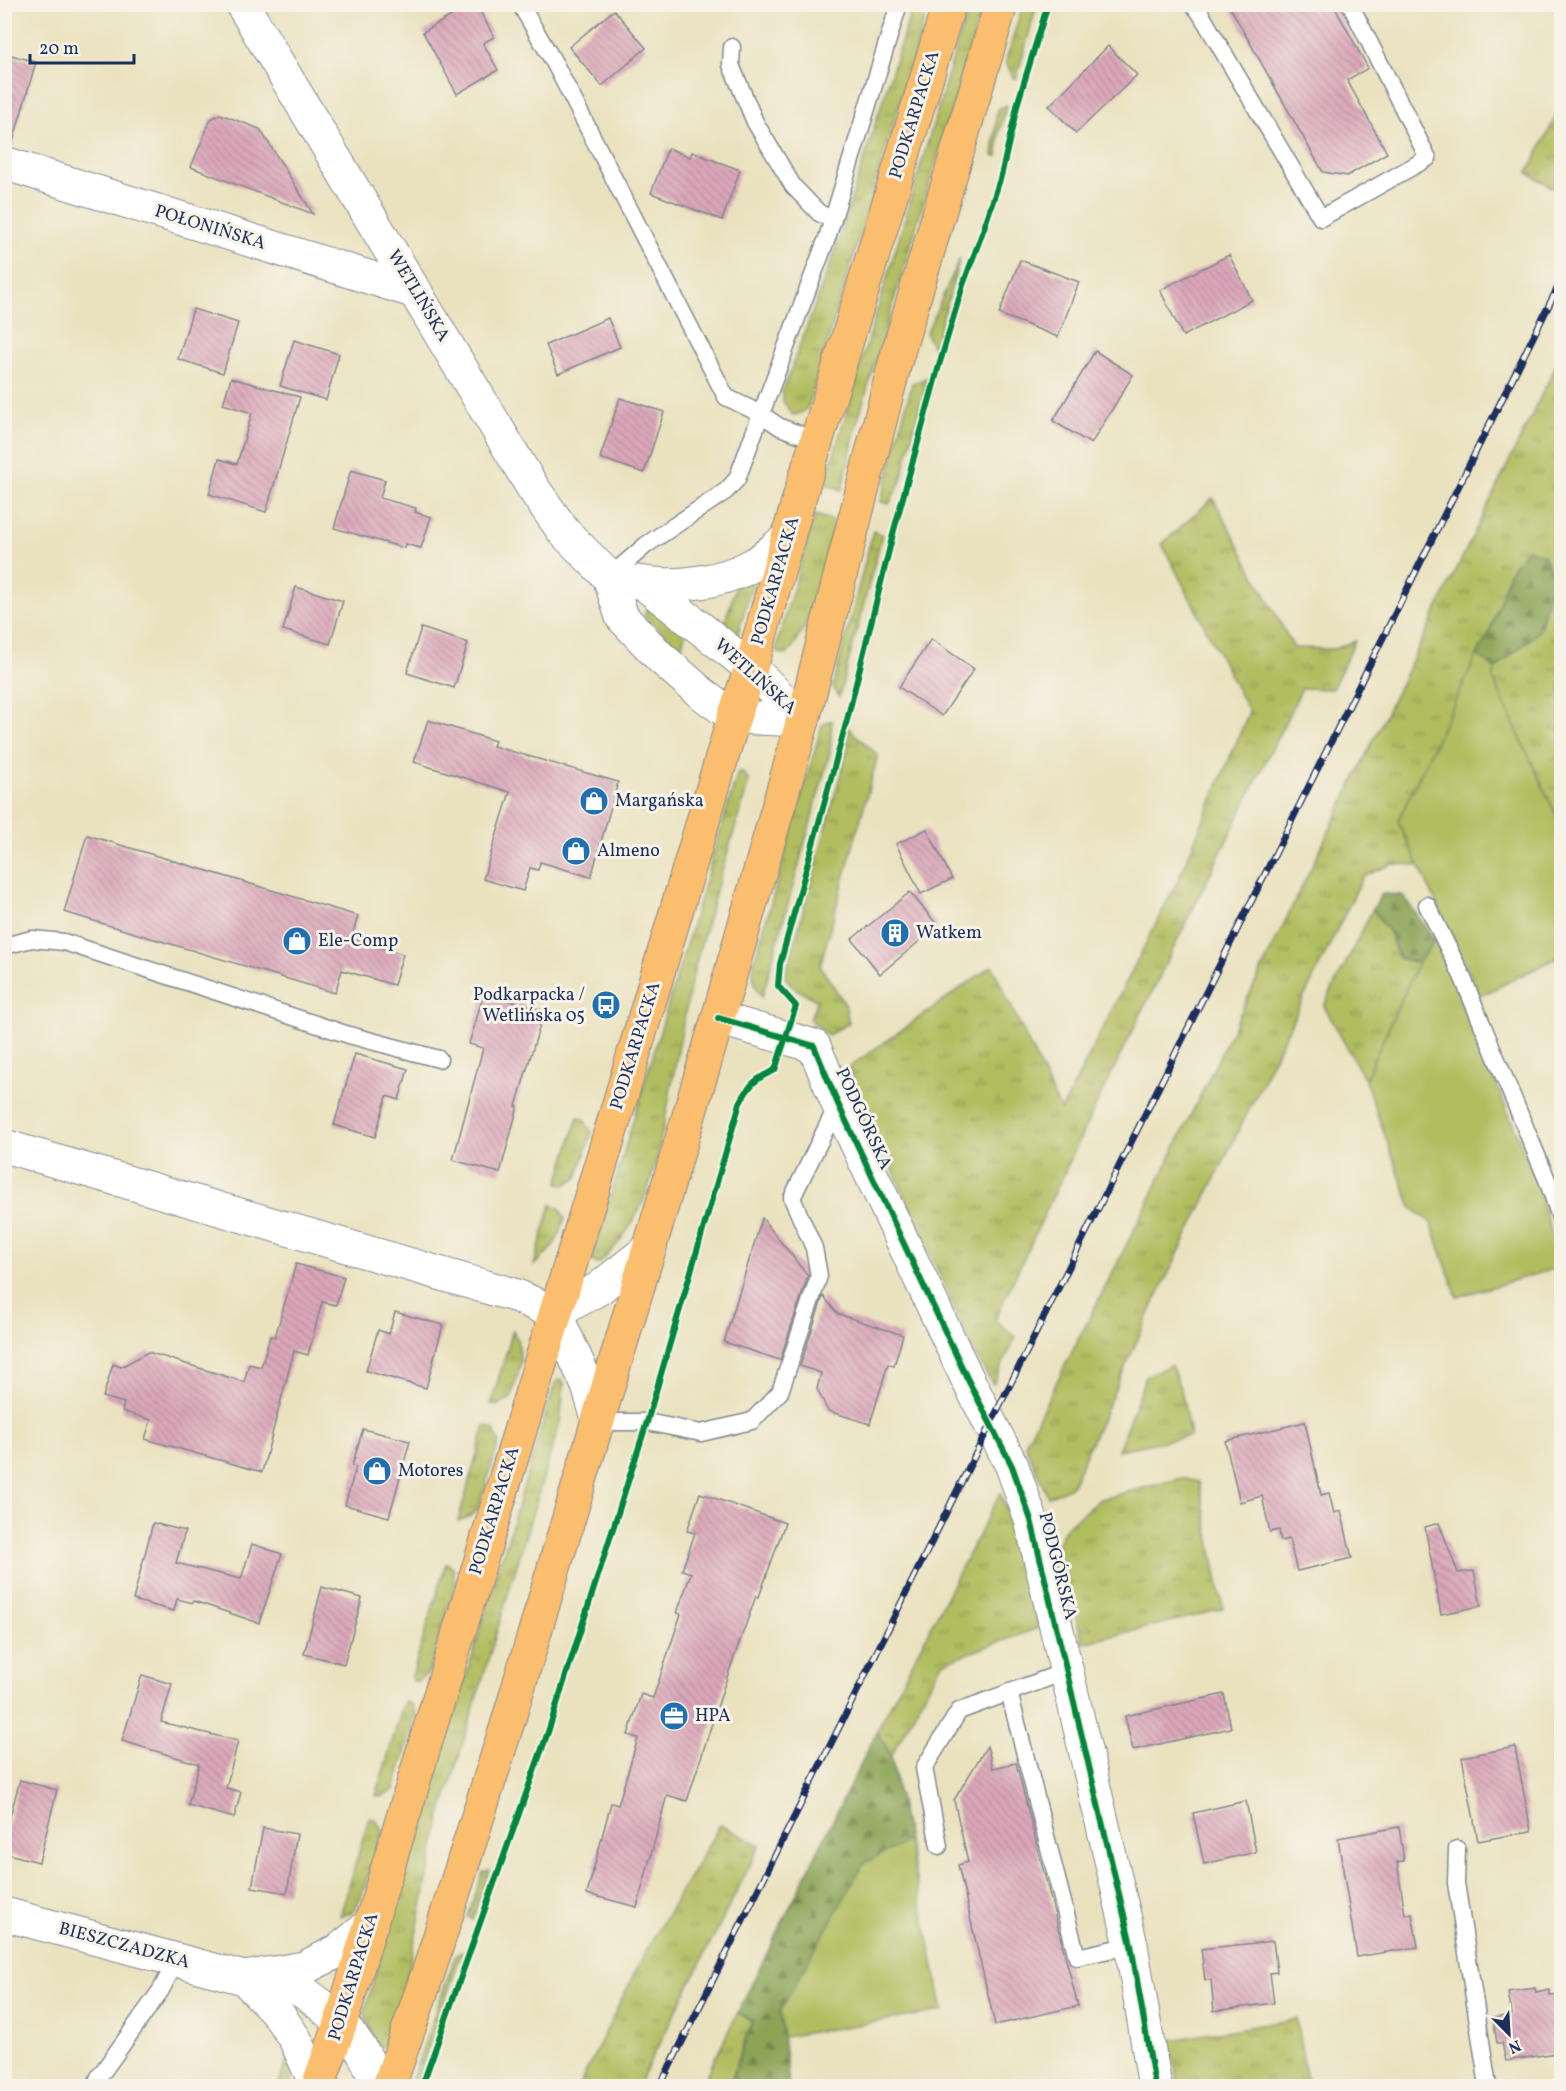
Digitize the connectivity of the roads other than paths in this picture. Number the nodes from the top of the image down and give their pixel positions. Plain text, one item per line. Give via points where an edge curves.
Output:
1 (242, 4) edge
2 (520, 4) edge
3 (899, 4) edge
4 (949, 4) edge
5 (1001, 4) edge
6 (1192, 4) edge
7 (1350, 4) edge
8 (732, 47) dead end
9 (4, 163) edge
10 (833, 220) junction
11 (416, 292) junction
12 (761, 414) junction
13 (818, 441) junction
14 (788, 538) junction
15 (609, 577) junction
16 (643, 583) junction
17 (751, 668) junction
18 (734, 717) junction
19 (803, 720) junction
20 (1427, 905) dead end
21 (4, 946) edge
22 (718, 1018) junction
23 (439, 1059) dead end
24 (838, 1104) junction
25 (4, 1146) edge
26 (1562, 1223) edge
27 (650, 1248) junction
28 (555, 1313) junction
29 (599, 1422) junction
30 (1067, 1671) junction
31 (1009, 1692) junction
32 (939, 1846) dead end
33 (1457, 1849) dead end
34 (4, 1914) edge
35 (371, 1924) junction
36 (1131, 1945) junction
37 (177, 1959) junction
38 (255, 1976) junction
39 (340, 2025) junction
40 (95, 2086) edge
41 (318, 2086) edge
42 (376, 2086) edge
43 (389, 2086) edge
44 (1155, 2086) edge
45 (1488, 2086) edge

1 - 11 street, WETLIŃSKA
2 - 12 lane via 555,63 726,397
3 - 10 lane
4 - 13 main road, PODKARPACKA
5 - 19 main road via 896,359
6 - 7 lane via 1321,218 1428,158
8 - 10 lane via 731,65 755,122 793,186 819,213
9 - 11 street, POŁONIŃSKA
10 - 12 lane
11 - 15 street, WETLIŃSKA via 533,488 564,532
12 - 13 lane via 780,427
12 - 15 lane via 732,485 646,545
13 - 14 main road, PODKARPACKA
14 - 16 street, WETLIŃSKA via 758,562 732,574 669,586
14 - 17 main road, PODKARPACKA
15 - 16 street, WETLIŃSKA
15 - 18 street, WETLIŃSKA via 622,617 700,692
16 - 17 street, WETLIŃSKA
17 - 18 main road, PODKARPACKA
17 - 19 street, WETLIŃSKA
18 - 19 street, WETLIŃSKA
18 - 28 main road, PODKARPACKA
19 - 22 main road
20 - 26 lane via 1462,976
21 - 23 lane via 32,939 64,942 349,1035
22 - 24 street, PODGÓRSKA via 814,1046
22 - 27 main road
24 - 29 lane via 792,1198 814,1248 819,1276 780,1392 752,1421 700,1433 647,1422
24 - 30 street, PODGÓRSKA via 1012,1466 1031,1520
25 - 28 street via 517,1296
27 - 28 street via 598,1289
27 - 29 main road
28 - 29 street via 588,1386
28 - 35 main road, PODKARPACKA
29 - 43 main road via 505,1733
30 - 31 lane
30 - 36 street, PODGÓRSKA
31 - 32 lane via 959,1711 924,1768
31 - 36 lane via 1077,1957
33 - 45 lane via 1456,1883
34 - 37 street, BIESZCZADZKA
35 - 38 street, BIESZCZADZKA via 338,1951 304,1968
35 - 39 main road, PODKARPACKA
36 - 44 street, PODGÓRSKA
37 - 38 street, BIESZCZADZKA
37 - 40 lane via 161,1990
38 - 39 street, BIESZCZADZKA via 290,1984 321,2004
38 - 41 street via 295,2039
39 - 41 main road, PODKARPACKA
39 - 42 street, BIESZCZADZKA via 360,2045

